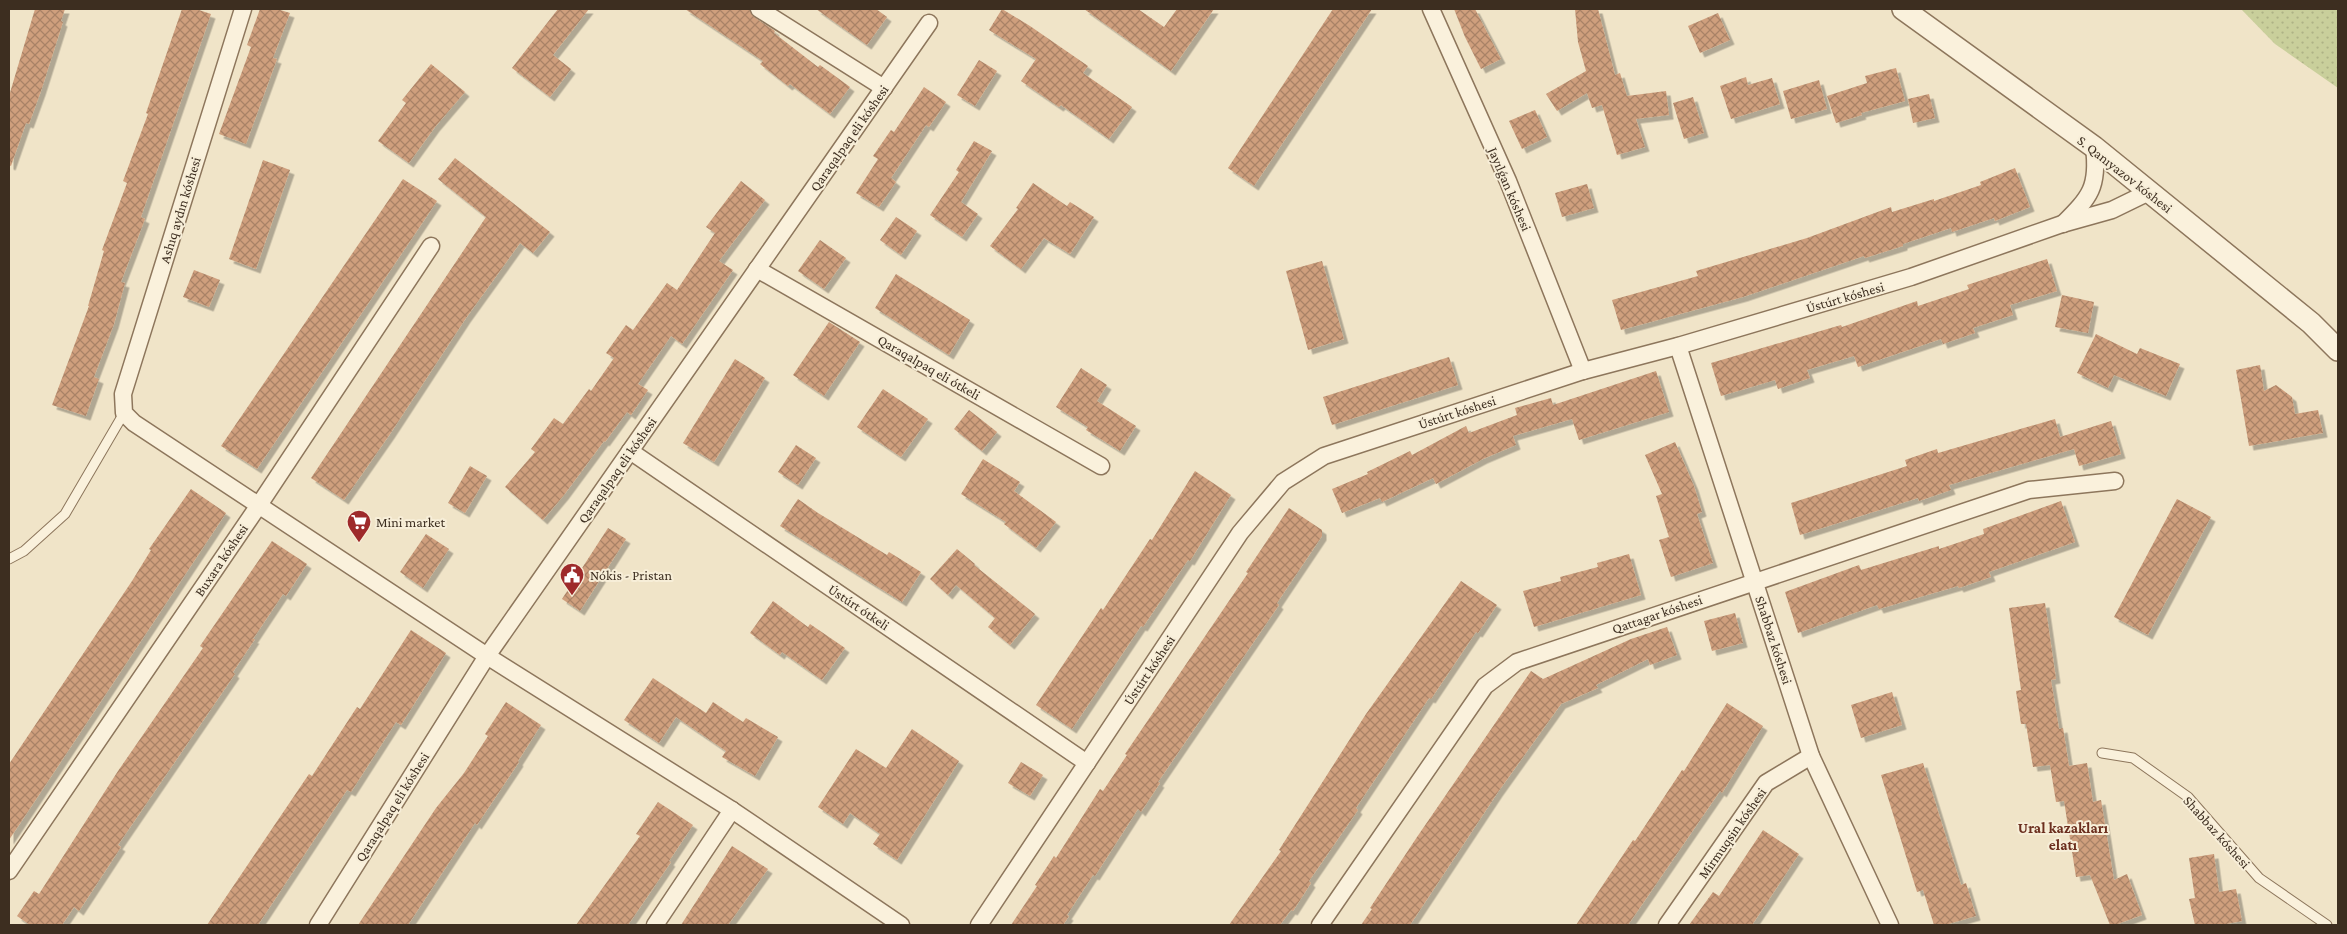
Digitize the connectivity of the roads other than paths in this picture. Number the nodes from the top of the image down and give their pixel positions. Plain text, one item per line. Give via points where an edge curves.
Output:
1 (243, 9) edge
2 (759, 9) edge
3 (1431, 9) edge
4 (1903, 9) edge
5 (929, 23) dead end
6 (884, 88) junction
7 (2094, 148) junction
8 (2149, 192) junction
9 (2062, 224) junction
10 (431, 246) dead end
11 (757, 269) junction
12 (1678, 346) junction
13 (2338, 350) edge
14 (1583, 371) junction
15 (124, 413) junction
16 (630, 451) junction
17 (1101, 466) dead end
18 (2115, 480) dead end
19 (259, 504) junction
20 (9, 559) edge
21 (1755, 581) junction
22 (487, 656) junction
23 (2102, 753) dead end
24 (1811, 756) junction
25 (1087, 763) junction
26 (732, 810) junction
27 (9, 871) edge
28 (318, 925) edge
29 (655, 925) edge
30 (901, 925) edge
31 (979, 925) edge
32 (1320, 925) edge
33 (1667, 925) edge
34 (1890, 925) edge
35 (2328, 925) edge

1 - 15 street, Ashıq aydın kóshesi via 123,394
2 - 6 street
3 - 14 street, Jayılǵan kóshesi via 1508,181
4 - 7 street, S. Qanıyazov kóshesi
5 - 6 street, Qaraqalpaq eli kóshesi
6 - 11 street, Qaraqalpaq eli kóshesi
7 - 8 street, S. Qanıyazov kóshesi
7 - 9 street via 2097,169 2093,187 2083,204
8 - 9 street, Ústúrt kóshesi via 2112,210
8 - 13 street, S. Qanıyazov kóshesi via 2311,323
9 - 12 street, Ústúrt kóshesi via 1911,277
10 - 19 street, Buxara kóshesi
11 - 16 street, Qaraqalpaq eli kóshesi
11 - 17 street, Qaraqalpaq eli ótkeli
12 - 14 street, Ústúrt kóshesi
12 - 21 street, Shabbaz kóshesi
14 - 25 street, Ústúrt kóshesi via 1324,456 1283,482 1240,533
15 - 19 street via 134,423
15 - 20 lane via 66,514 24,551
16 - 22 street, Qaraqalpaq eli kóshesi
16 - 25 street, Ústúrt ótkeli
18 - 21 street, Qattagar kóshesi via 2029,490
19 - 22 street
19 - 27 street, Buxara kóshesi
21 - 24 street, Shabbaz kóshesi
21 - 32 street, Qattagar kóshesi via 1518,662 1485,686
22 - 26 street
22 - 28 street, Qaraqalpaq eli kóshesi
23 - 35 lane, Shabbaz kóshesi via 2133,758 2188,798 2259,878
24 - 33 street, Mirmuqsin kóshesi via 1766,783
24 - 34 street, Shabbaz kóshesi
25 - 31 street, Ústúrt kóshesi
26 - 29 street
26 - 30 street

